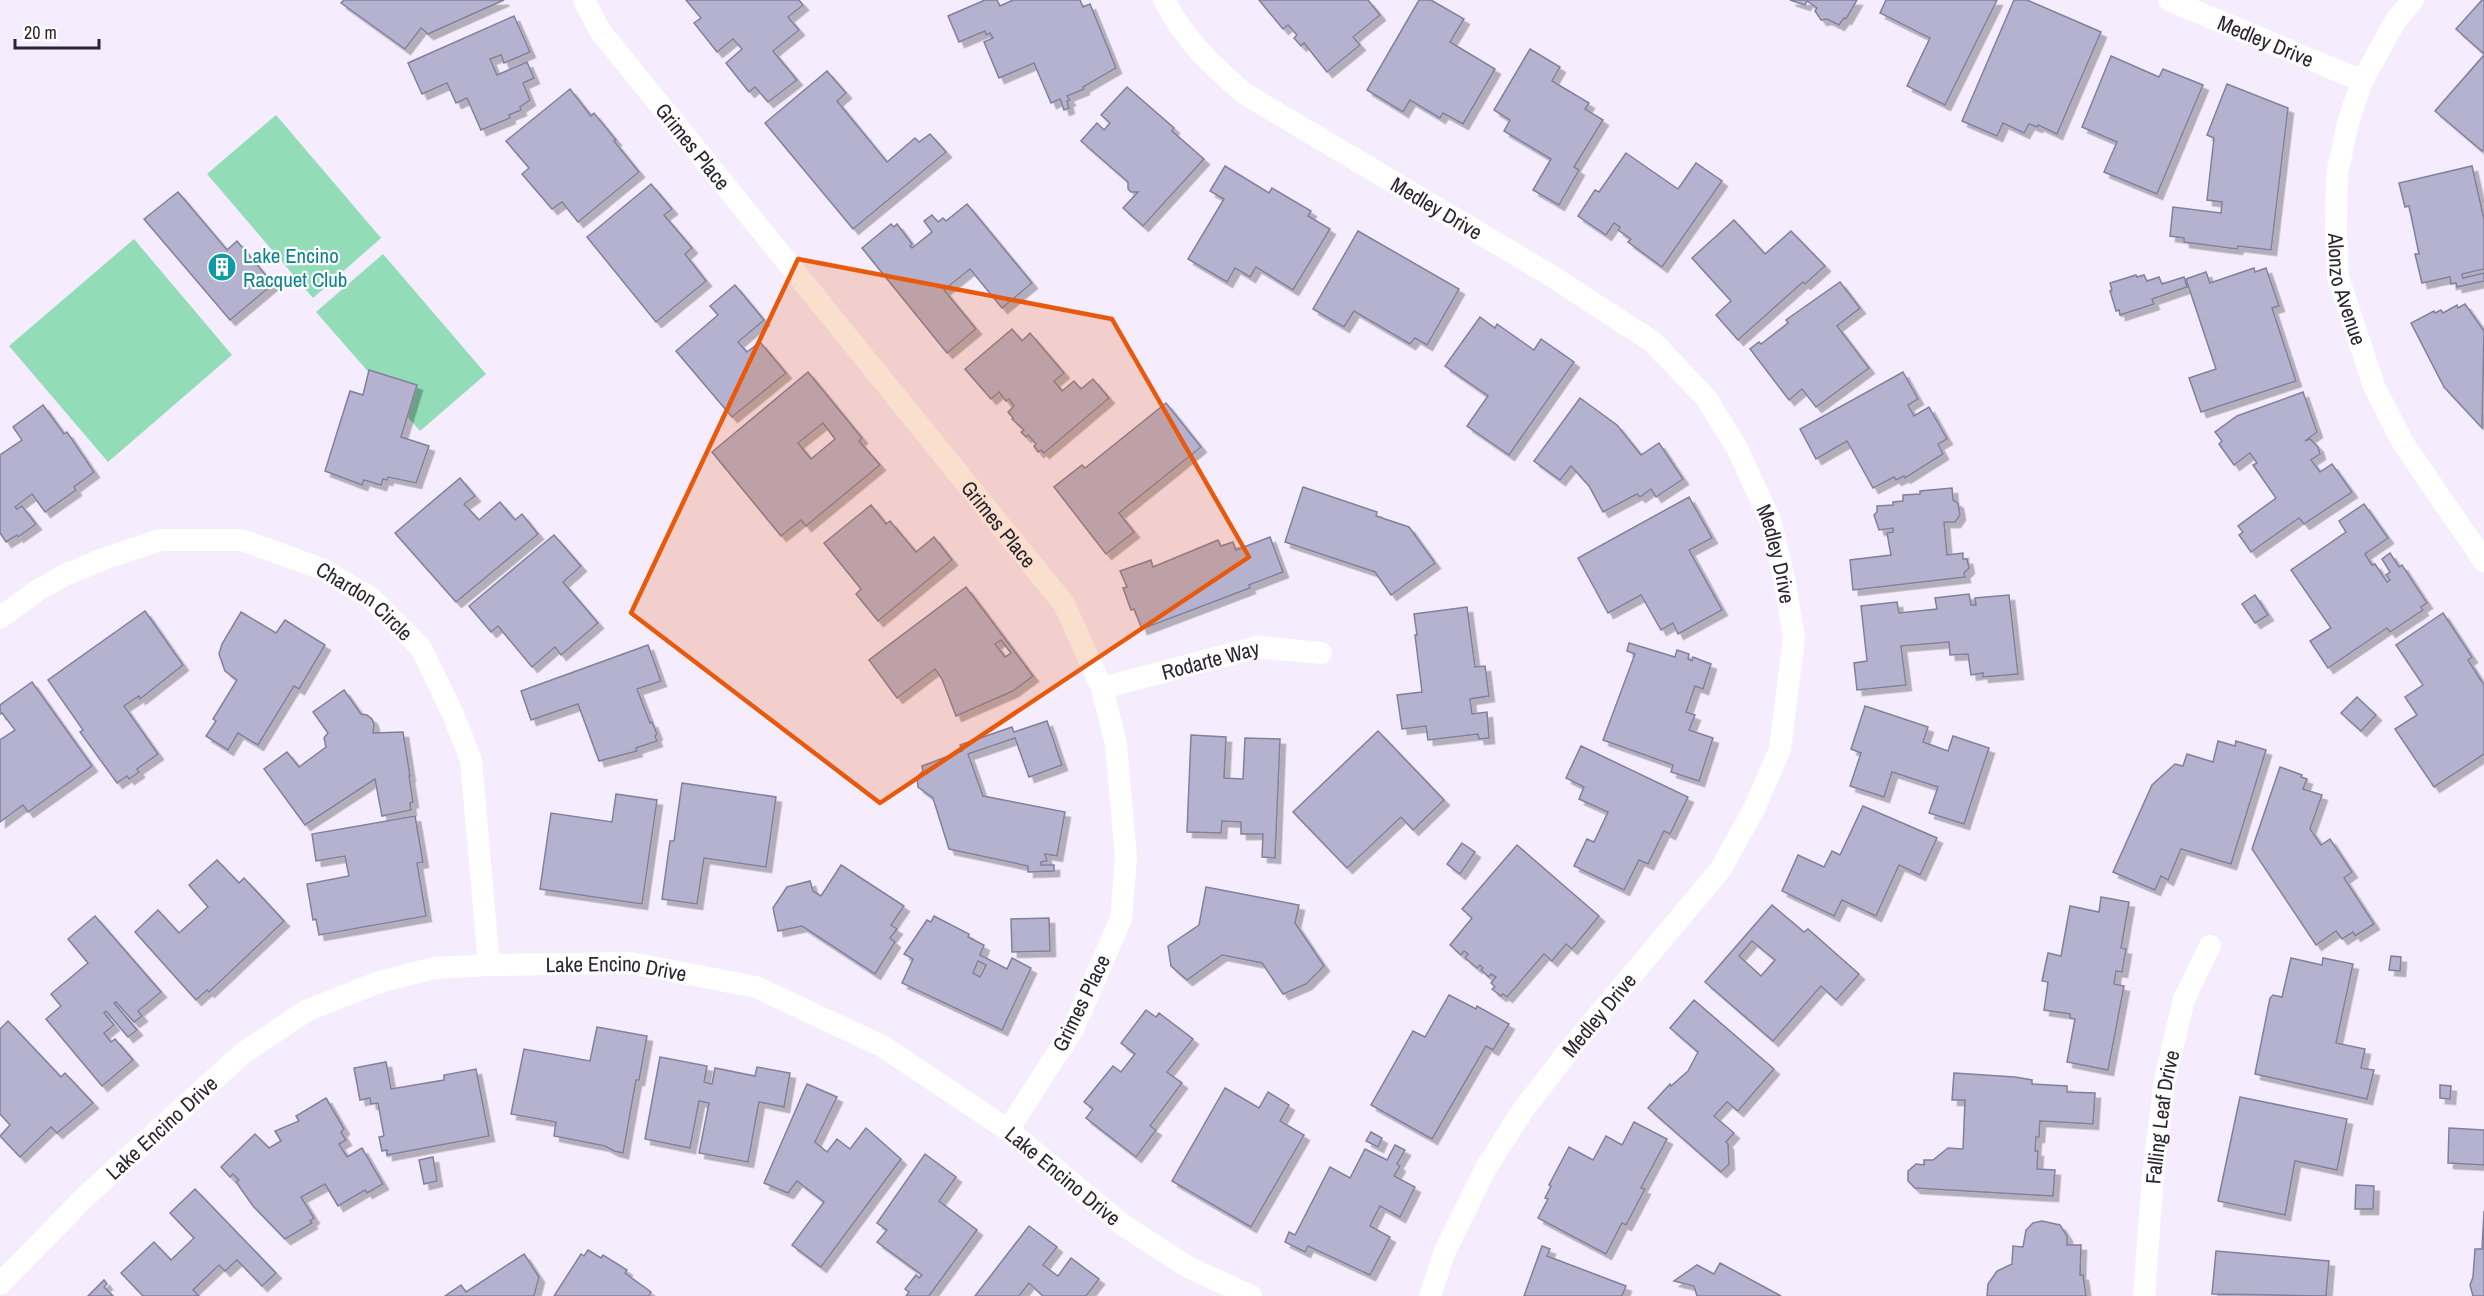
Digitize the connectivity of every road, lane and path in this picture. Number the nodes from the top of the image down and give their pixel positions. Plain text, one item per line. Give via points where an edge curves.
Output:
1 (584, 0) edge
2 (1164, 0) edge
3 (2169, 0) edge
4 (2413, 0) edge
5 (2362, 81) junction
6 (2484, 561) edge
7 (0, 618) edge
8 (1321, 653) dead end
9 (1102, 688) junction
10 (2210, 945) dead end
11 (489, 965) junction
12 (1008, 1130) junction
13 (0, 1284) edge
14 (1251, 1296) edge
15 (1430, 1296) edge
16 (2144, 1296) edge

1 - 9 street, Grimes Place via 600,31 1064,604
2 - 15 street, Medley Drive via 1178,27 1245,94 1550,275 1653,342 1706,398 1737,448 1770,520 1784,578 1794,638 1789,693 1780,749 1754,809 1720,870 1523,1110 1486,1168 1445,1251
3 - 5 street, Medley Drive
4 - 5 street, Alonzo Avenue via 2396,20
5 - 6 street, Alonzo Avenue via 2337,174 2338,278 2374,386 2403,443
7 - 11 street, Chardon Circle via 65,575 160,540 242,540 322,569 371,598 421,648 471,760
8 - 9 street, Rodarte Way via 1258,647
9 - 12 street, Grimes Place via 1116,744 1122,804 1126,858 1121,919 1073,1029
10 - 16 street, Falling Leaf Drive via 2184,999 2165,1079
11 - 12 street, Lake Encino Drive via 631,963 756,987 882,1046
11 - 13 street, Lake Encino Drive via 434,968 379,982 306,1011 242,1054 86,1196
12 - 14 street, Lake Encino Drive via 1123,1225 1188,1267

